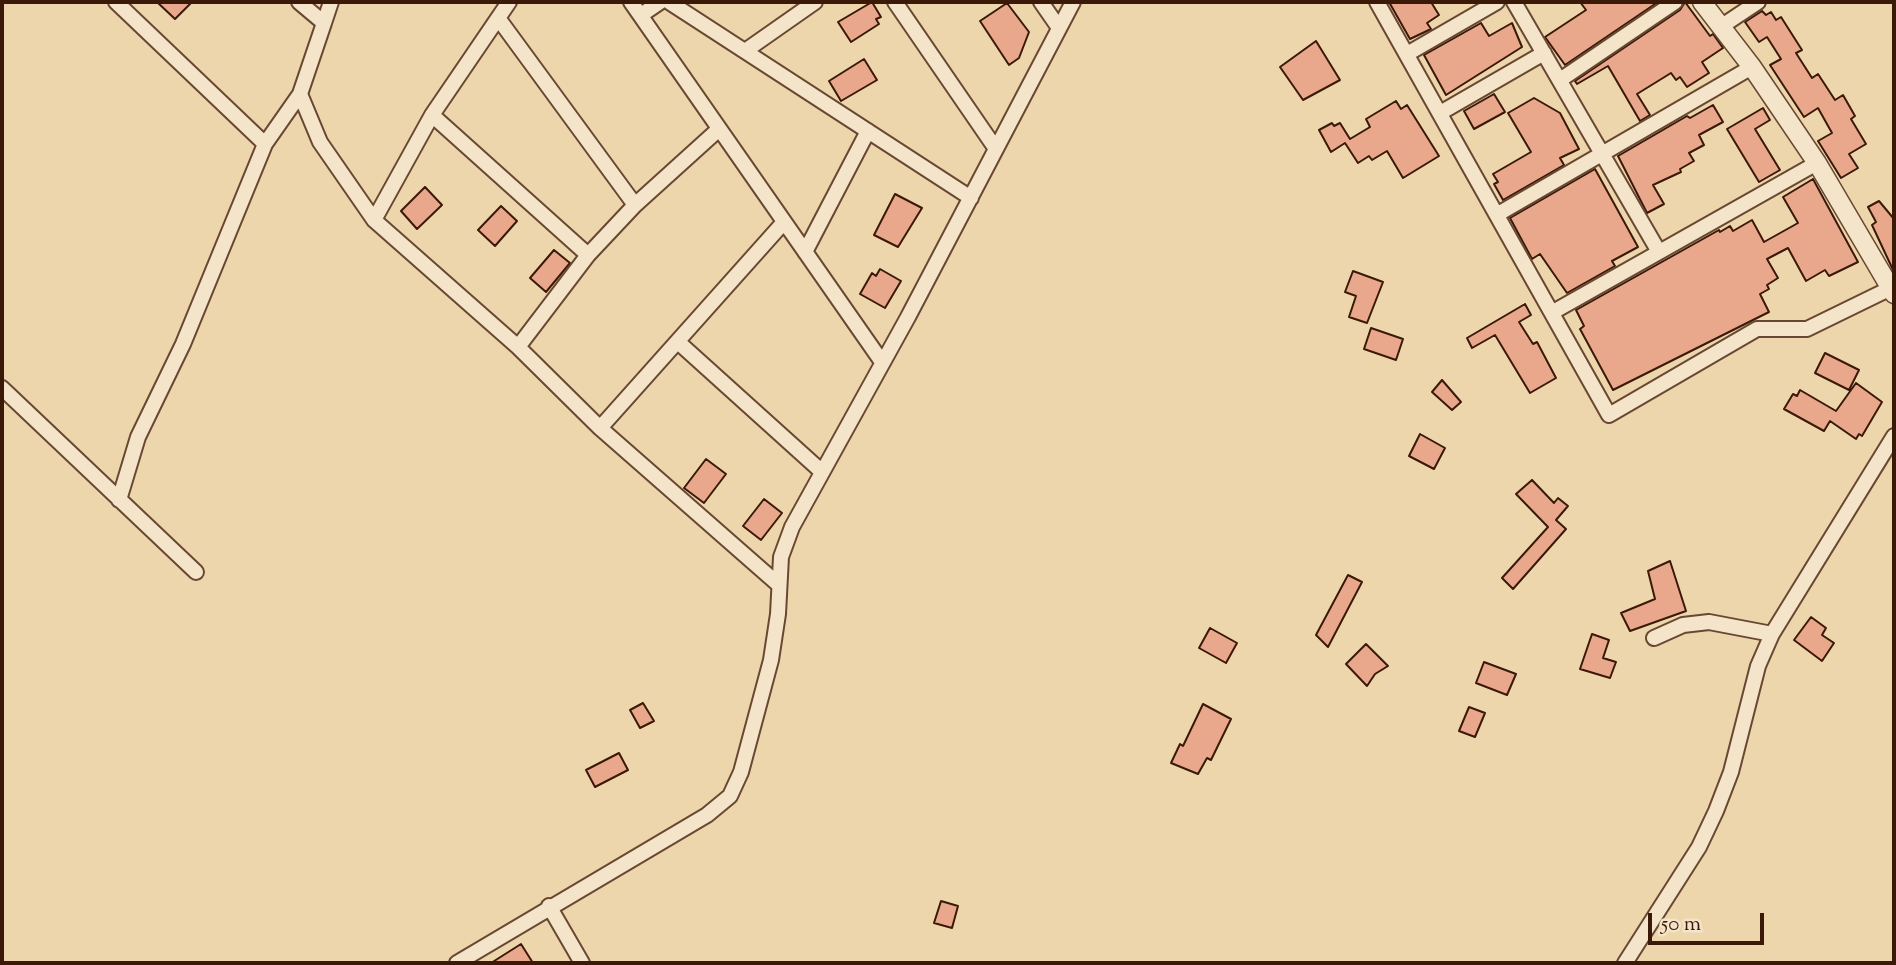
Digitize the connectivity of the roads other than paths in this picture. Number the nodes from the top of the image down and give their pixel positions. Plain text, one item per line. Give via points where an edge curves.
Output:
1 (116, 2) edge
2 (299, 2) edge
3 (331, 2) edge
4 (509, 2) edge
5 (631, 2) edge
6 (660, 2) edge
7 (669, 2) edge
8 (815, 2) edge
9 (895, 2) edge
10 (1041, 2) edge
11 (1073, 2) edge
12 (1377, 2) edge
13 (1497, 2) edge
14 (1514, 2) edge
15 (1675, 2) edge
16 (1702, 2) edge
17 (1758, 2) edge
18 (641, 15) junction
19 (498, 18) junction
20 (324, 23) junction
21 (1722, 26) junction
22 (1059, 28) junction
23 (746, 51) junction
24 (1544, 53) junction
25 (1407, 54) junction
26 (1752, 67) junction
27 (1560, 80) junction
28 (300, 94) junction
29 (1440, 113) junction
30 (432, 115) junction
31 (719, 129) junction
32 (868, 131) junction
33 (265, 144) junction
34 (996, 149) junction
35 (1602, 154) junction
36 (1817, 163) junction
37 (971, 198) junction
38 (635, 205) junction
39 (1498, 214) junction
40 (374, 220) junction
41 (784, 222) junction
42 (805, 252) junction
43 (1659, 252) junction
44 (588, 255) junction
45 (1893, 291) edge
46 (1553, 312) junction
47 (678, 342) junction
48 (518, 347) junction
49 (882, 362) junction
50 (2, 388) edge
51 (600, 428) junction
52 (1894, 436) edge
53 (821, 471) junction
54 (120, 500) junction
55 (196, 572) dead end
56 (779, 585) junction
57 (1772, 634) junction
58 (1654, 638) dead end
59 (549, 906) junction
60 (457, 963) edge
61 (582, 963) edge
62 (1625, 963) edge

1 - 33 street
2 - 20 street
3 - 20 street
4 - 19 street
5 - 18 street
6 - 18 street
7 - 23 street
8 - 23 street
9 - 34 street
10 - 22 street
11 - 22 street
12 - 25 street
13 - 25 street
14 - 24 street
15 - 27 street
16 - 21 street
17 - 21 street
18 - 31 street
19 - 30 street
19 - 38 street
20 - 28 street
21 - 26 street
22 - 34 street
23 - 32 street
24 - 27 street
24 - 29 street
25 - 29 street
26 - 35 street
26 - 36 street
27 - 35 street
28 - 33 street
28 - 40 street via 320,142
29 - 39 street
30 - 40 street
30 - 44 street
31 - 38 street
31 - 41 street
32 - 37 street
32 - 42 street
33 - 54 street via 183,344 138,437
34 - 37 street
35 - 39 street
35 - 43 street
36 - 43 street
36 - 45 street
37 - 49 street
38 - 44 street
39 - 46 street
40 - 48 street
41 - 42 street
41 - 47 street
42 - 49 street
43 - 46 street
44 - 48 street
45 - 46 street via 1807,329 1758,329 1609,415
47 - 51 street
47 - 53 street
48 - 51 street
49 - 53 street
50 - 54 street
51 - 56 street
52 - 57 street
53 - 56 street via 787,538
54 - 55 street
56 - 59 street via 771,660 741,772 730,796 707,816
57 - 58 street via 1709,622 1683,625
57 - 62 street via 1758,666 1731,772 1716,811 1699,847
59 - 60 street
59 - 61 street

